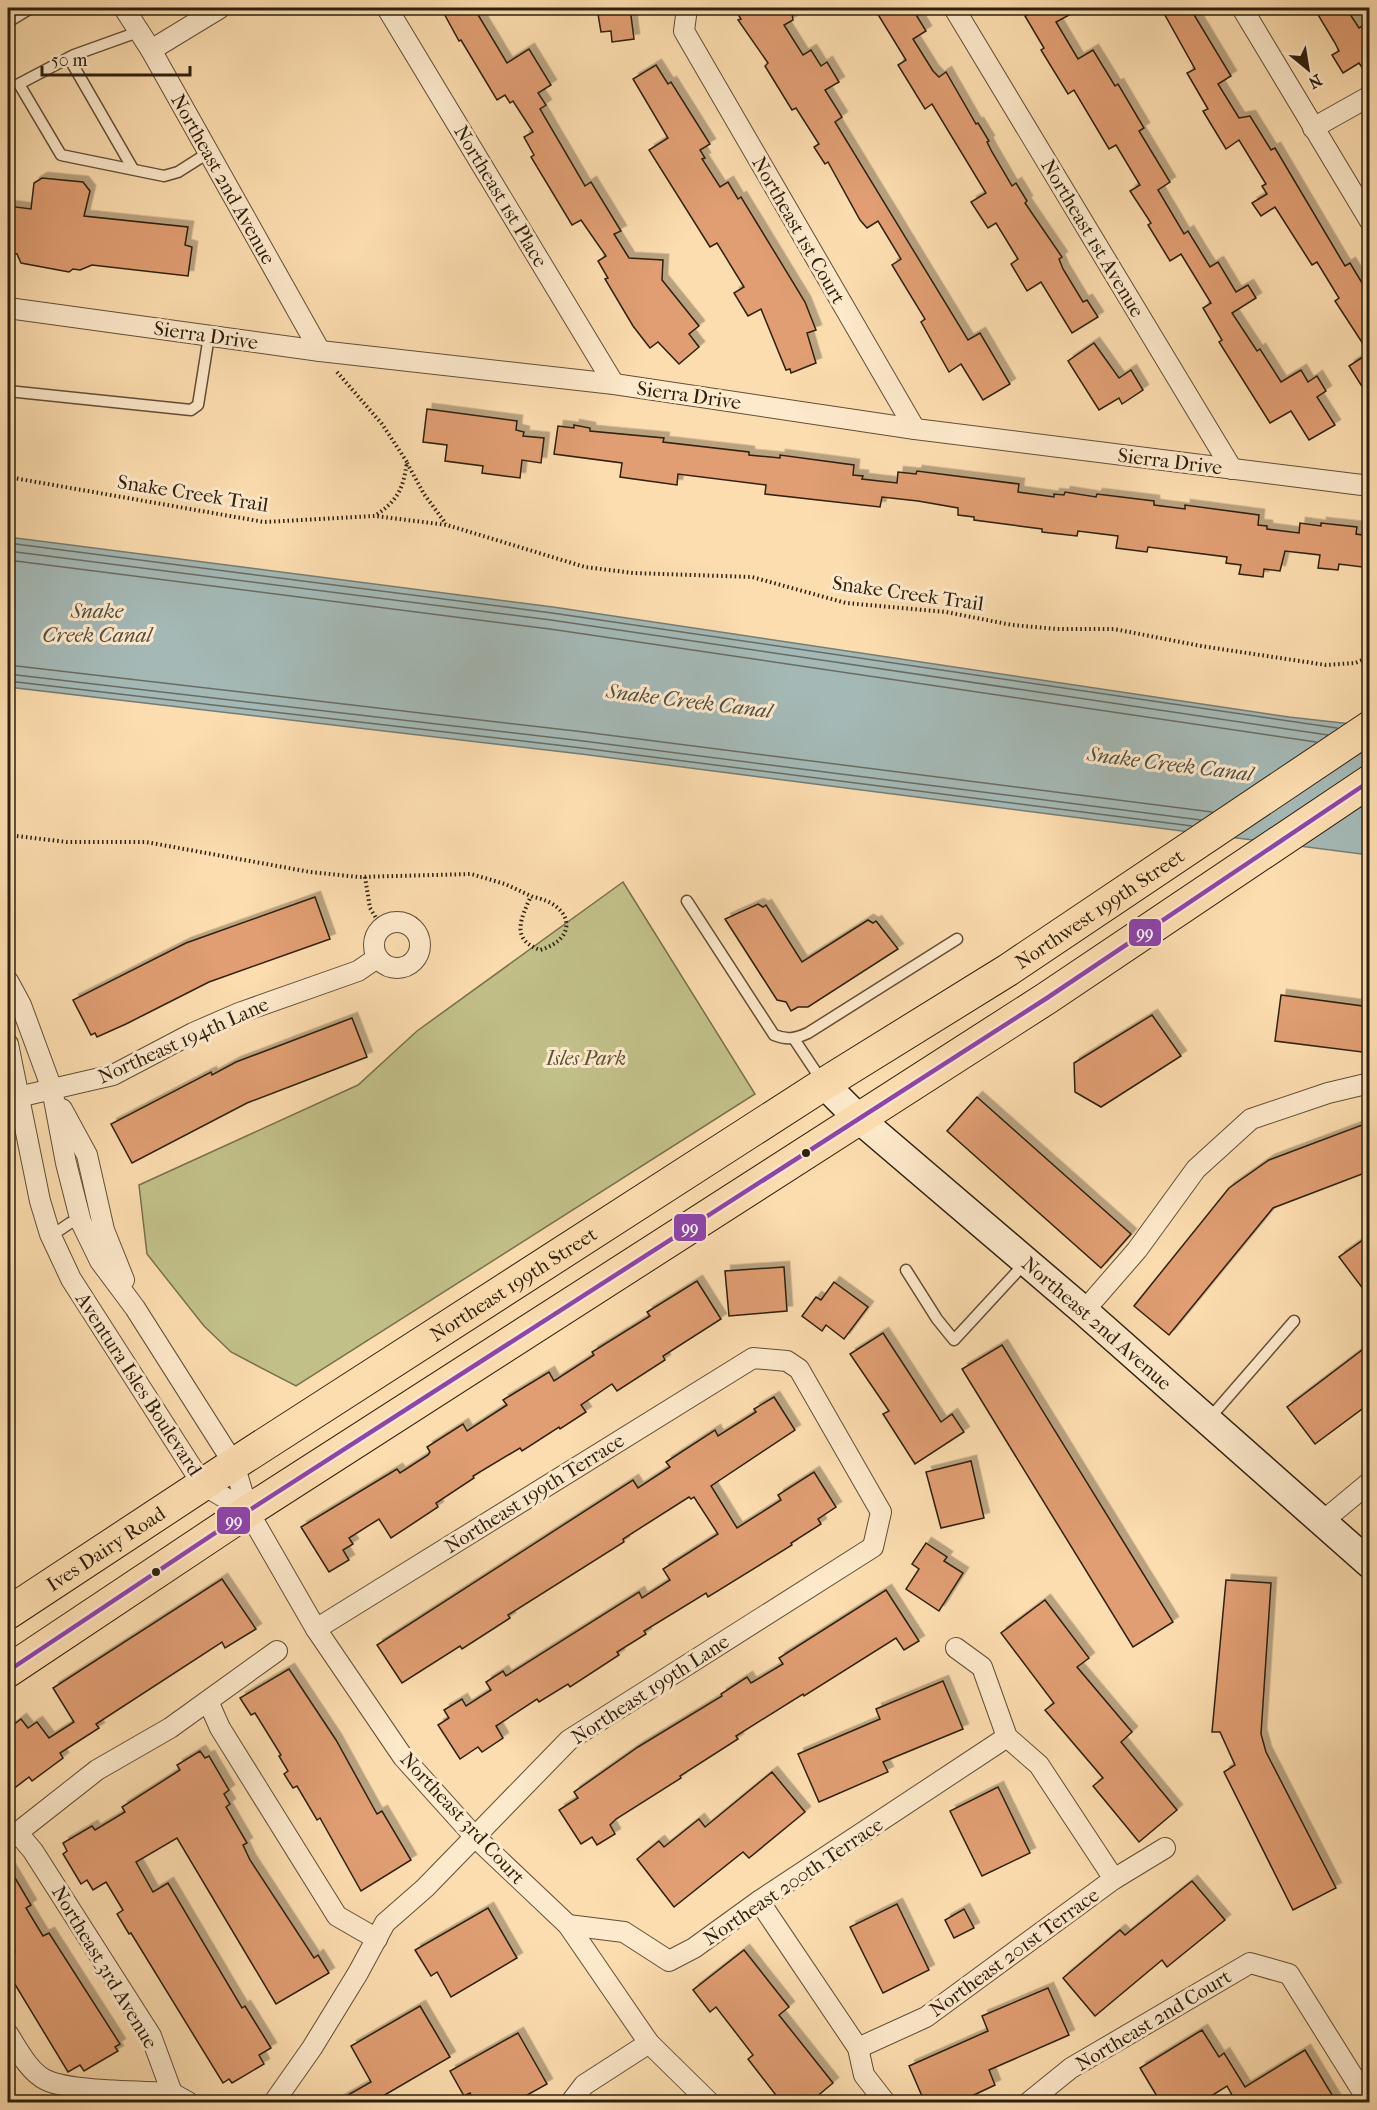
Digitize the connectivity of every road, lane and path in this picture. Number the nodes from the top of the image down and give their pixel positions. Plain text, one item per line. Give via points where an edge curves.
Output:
1 (31, 8) edge
2 (124, 8) edge
3 (220, 8) edge
4 (387, 8) edge
5 (687, 8) edge
6 (954, 8) edge
7 (1242, 8) edge
8 (8, 22) edge
9 (138, 32) junction
10 (151, 50) junction
11 (69, 58) junction
12 (1370, 96) edge
13 (1313, 128) junction
14 (208, 153) junction
15 (133, 170) junction
16 (1370, 221) edge
17 (8, 308) edge
18 (209, 336) junction
19 (320, 351) junction
20 (614, 384) junction
21 (8, 391) edge
22 (915, 429) junction
23 (407, 462) junction
24 (1232, 469) junction
25 (8, 477) edge
26 (1370, 486) edge
27 (375, 516) junction
28 (447, 525) junction
29 (1370, 657) edge
30 (1370, 727) edge
31 (1370, 781) edge
32 (8, 835) edge
33 (365, 877) junction
34 (531, 896) junction
35 (687, 900) dead end
36 (376, 918) dead end
37 (957, 939) dead end
38 (377, 958) dead end
39 (8, 981) edge
40 (794, 1039) junction
41 (8, 1044) edge
42 (1370, 1083) edge
43 (824, 1084) junction
44 (52, 1089) junction
45 (18, 1097) junction
46 (858, 1118) junction
47 (81, 1222) junction
48 (51, 1236) junction
49 (1026, 1262) junction
50 (906, 1270) dead end
51 (135, 1308) junction
52 (1084, 1311) junction
53 (1294, 1321) dead end
54 (753, 1358) joint
55 (1208, 1420) junction
56 (234, 1464) junction
57 (1370, 1482) edge
58 (203, 1485) junction
59 (248, 1511) junction
60 (1323, 1521) junction
61 (1370, 1564) edge
62 (8, 1613) edge
63 (316, 1629) junction
64 (956, 1648) dead end
65 (277, 1651) dead end
66 (8, 1671) edge
67 (208, 1701) junction
68 (1007, 1737) junction
69 (13, 1836) edge
70 (479, 1841) junction
71 (1165, 1848) dead end
72 (1114, 1880) junction
73 (759, 1901) junction
74 (568, 1925) junction
75 (376, 1939) junction
76 (8, 2034) edge
77 (649, 2043) junction
78 (858, 2048) junction
79 (86, 2095) edge
80 (180, 2098) edge
81 (274, 2103) edge
82 (571, 2103) edge
83 (709, 2103) edge
84 (885, 2103) edge
85 (1029, 2103) edge
86 (1369, 2103) edge

1 - 8 lane
2 - 9 street, Northeast 2nd Avenue
3 - 10 street
4 - 20 street, Northeast 1st Place
5 - 22 street, Northeast 1st Court via 684,31
6 - 24 street, Northeast 1st Avenue
7 - 13 street
9 - 10 street, Northeast 2nd Avenue
9 - 11 lane
10 - 14 street, Northeast 2nd Avenue
11 - 15 lane
11 - 15 lane via 19,84 61,155
12 - 13 street
13 - 16 street
14 - 15 lane via 164,176
14 - 19 street, Northeast 2nd Avenue
17 - 18 street, Sierra Drive
18 - 19 street, Sierra Drive
18 - 21 lane via 198,405 191,410
19 - 20 street, Sierra Drive
19 - 23 path via 382,424
20 - 22 street, Sierra Drive
22 - 24 street, Sierra Drive
23 - 27 path via 404,481 393,503
23 - 28 path
24 - 26 street, Sierra Drive
25 - 27 path, Snake Creek Trail via 264,522
27 - 28 path, Snake Creek Trail
28 - 29 path, Snake Creek Trail via 585,567 633,573 752,577 846,603 946,612 1046,628 1114,629 1326,665 1355,663
30 - 43 main road, Northwest 199th Street via 1008,970
31 - 46 main road via 1047,998
32 - 33 path via 67,842 146,842 310,872
33 - 34 path via 471,874
33 - 36 path via 370,908
34 - 34 path via 556,904 566,920 559,942 540,950 522,940 520,921
35 - 40 lane via 774,1035
37 - 40 lane
38 - 44 street, Northeast 194th Lane via 358,971 193,1033 113,1075
39 - 44 street, Aventura Isles Boulevard
40 - 43 lane
41 - 45 street, Aventura Isles Boulevard
42 - 52 street via 1251,1119 1196,1169 1137,1250
43 - 46 street, Northeast 2nd Avenue
43 - 56 main road, Northeast 199th Street
44 - 45 street, Northeast 194th Lane
44 - 47 street, Aventura Isles Boulevard
44 - 51 street, Aventura Isles Boulevard via 87,1155 104,1230
45 - 48 street, Aventura Isles Boulevard
46 - 49 street, Northeast 2nd Avenue
46 - 59 main road
47 - 48 lane via 70,1223
47 - 51 street, Aventura Isles Boulevard via 100,1261
48 - 58 street, Aventura Isles Boulevard via 81,1296
49 - 50 lane via 954,1340
49 - 52 street, Northeast 2nd Avenue
51 - 56 street, Aventura Isles Boulevard
52 - 55 street, Northeast 2nd Avenue
53 - 55 lane
54 - 63 street, Northeast 199th Terrace
54 - 70 street, Northeast 199th Lane via 787,1361 799,1369 881,1512 873,1547 569,1740
55 - 60 street, Northeast 2nd Avenue
56 - 58 main road, Northeast 199th Street
56 - 59 street, Aventura Isles Boulevard
57 - 60 street
58 - 59 street, Aventura Isles Boulevard
58 - 62 main road, Ives Dairy Road
59 - 63 street, Northeast 3rd Court
59 - 66 main road
60 - 61 street, Northeast 2nd Avenue
63 - 70 street, Northeast 3rd Court via 404,1757
64 - 68 street via 982,1667
65 - 67 street
67 - 69 street via 97,1770
67 - 75 street via 220,1728 337,1916
68 - 72 street via 1039,1765
68 - 73 street, Northeast 200th Terrace
69 - 80 street, Northeast 3rd Avenue via 33,1851 151,2036
70 - 74 street, Northeast 3rd Court
70 - 75 street, Northeast 199th Lane via 401,1926
71 - 72 street, Northeast 201st Terrace
72 - 78 street, Northeast 201st Terrace via 926,2017
73 - 74 street, Northeast 200th Terrace via 694,1948 669,1960 624,1932
73 - 78 street
74 - 77 street, Northeast 3rd Court
75 - 81 street via 312,2048
76 - 79 street via 29,2065 46,2080
77 - 82 street via 584,2085
77 - 83 street, Northeast 3rd Court
78 - 84 street via 864,2075
79 - 80 street
85 - 86 street, Northeast 2nd Court via 1071,2068 1250,1963 1289,1974

